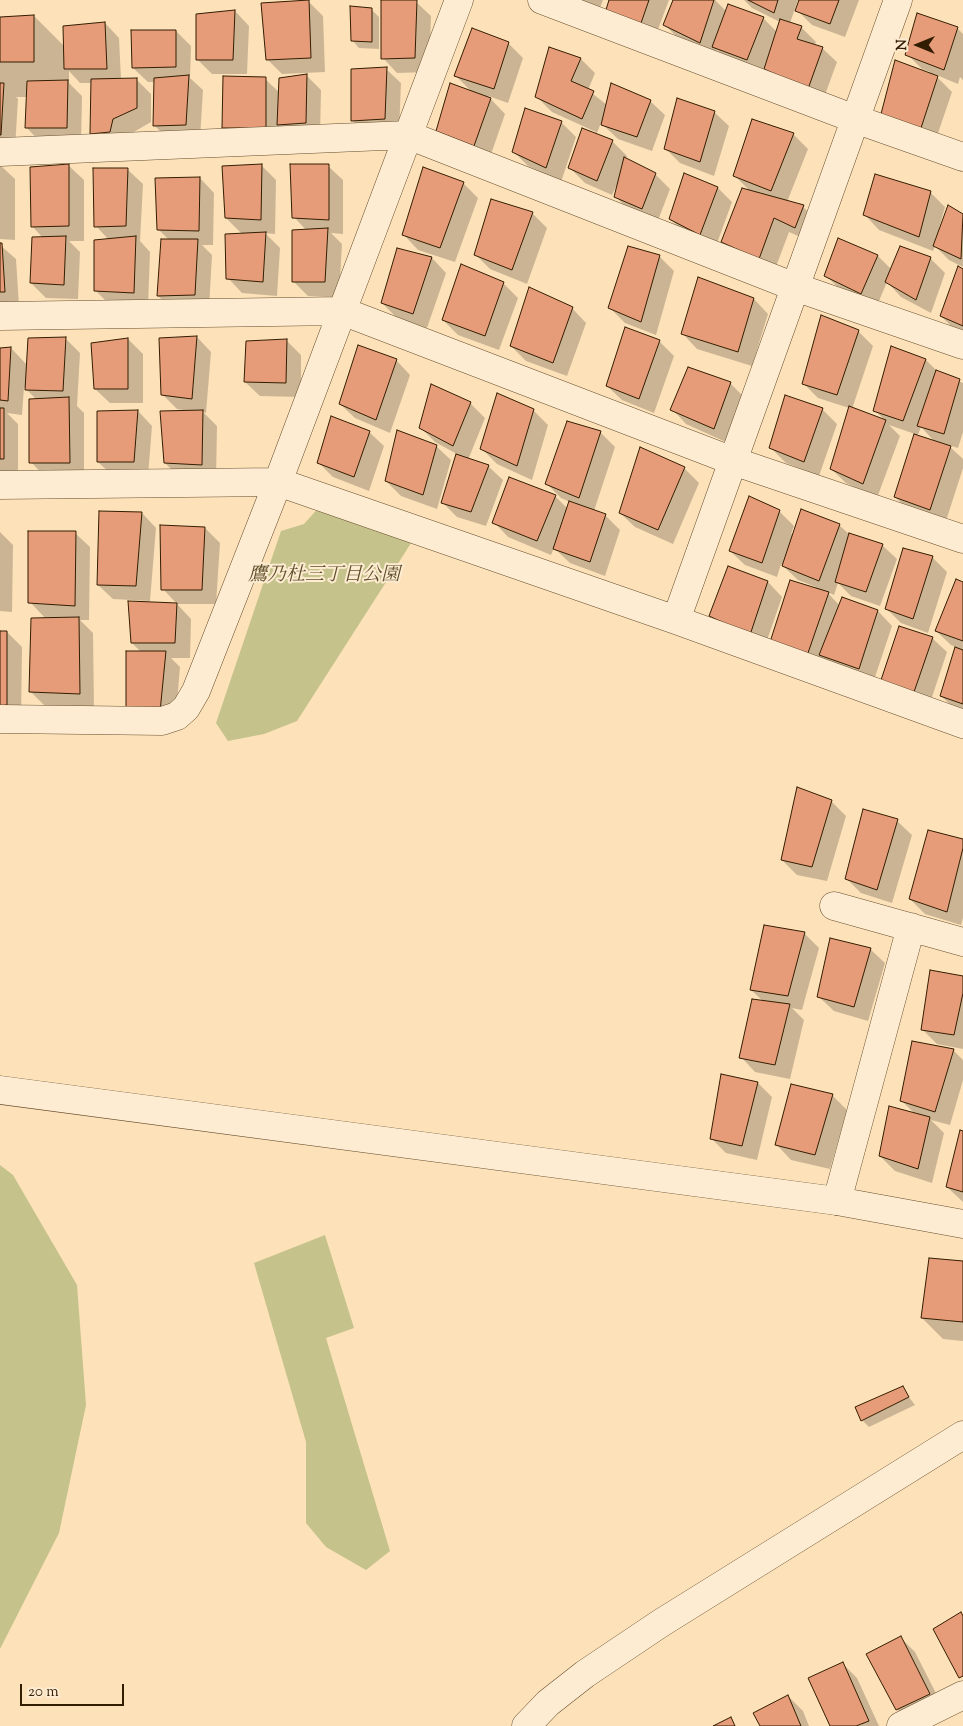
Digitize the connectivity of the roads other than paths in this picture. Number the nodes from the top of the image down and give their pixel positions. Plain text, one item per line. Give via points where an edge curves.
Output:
1 (458, 0) edge
2 (542, 0) edge
3 (898, 0) edge
4 (855, 119) junction
5 (408, 135) junction
6 (0, 152) edge
7 (963, 157) edge
8 (795, 286) junction
9 (342, 311) junction
10 (0, 316) edge
11 (963, 345) edge
12 (733, 461) junction
13 (278, 482) junction
14 (0, 485) edge
15 (963, 539) edge
16 (676, 620) junction
17 (0, 719) edge
18 (963, 724) edge
19 (834, 906) dead end
20 (911, 928) junction
21 (963, 942) edge
22 (0, 1090) edge
23 (836, 1201) junction
24 (963, 1224) edge
25 (963, 1435) edge
26 (963, 1695) edge
27 (526, 1726) edge
28 (901, 1726) edge

1 - 5 street
2 - 4 street
3 - 4 street
4 - 7 street
4 - 8 street
5 - 6 street
5 - 8 street
5 - 9 street
8 - 11 street
8 - 12 street
9 - 10 street
9 - 12 street
9 - 13 street
12 - 15 street
12 - 16 street
13 - 14 street
13 - 16 street
13 - 17 street via 196,691 177,716 162,721
16 - 18 street
19 - 20 street
20 - 21 street
20 - 23 street
22 - 23 street
23 - 24 street
25 - 27 street via 660,1623 585,1674 548,1703
26 - 28 street

